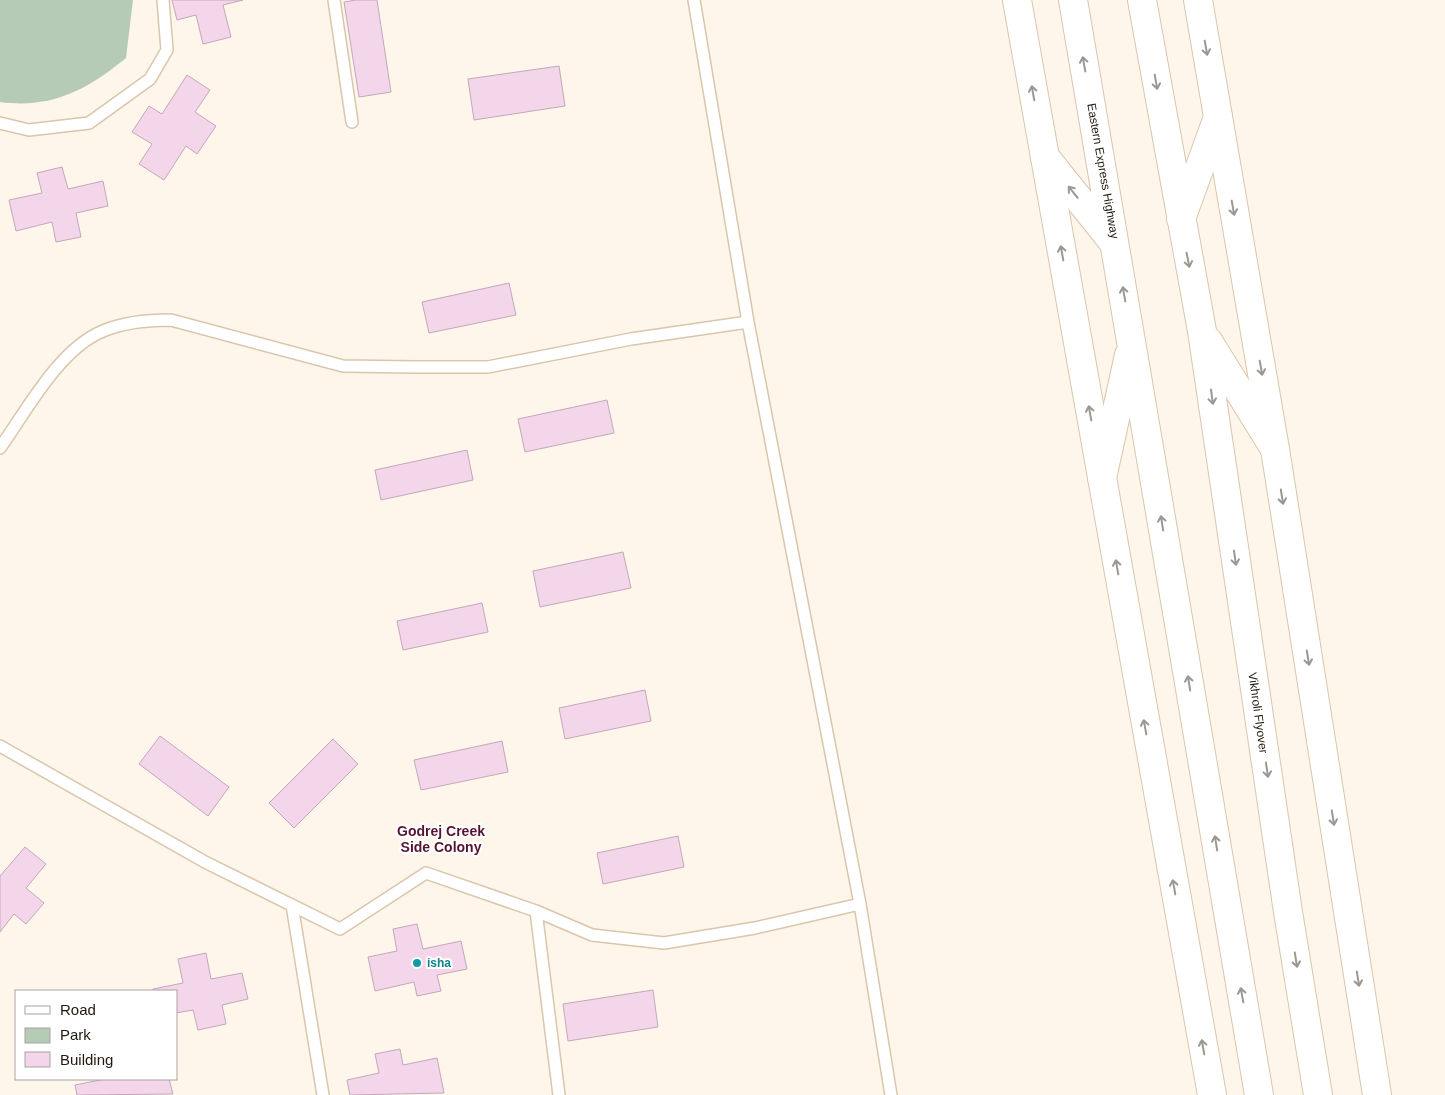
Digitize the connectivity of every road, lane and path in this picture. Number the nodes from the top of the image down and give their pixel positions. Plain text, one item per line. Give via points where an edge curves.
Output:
1 (163, 0) edge
2 (334, 0) edge
3 (694, 0) edge
4 (1017, 0) edge
5 (1073, 0) edge
6 (1142, 0) edge
7 (1198, 0) edge
8 (1218, 117) junction
9 (352, 122) dead end
10 (0, 123) edge
11 (1045, 157) junction
12 (1180, 221) junction
13 (1115, 244) junction
14 (748, 322) junction
15 (1202, 331) junction
16 (1132, 342) junction
17 (0, 448) edge
18 (1275, 449) junction
19 (1102, 478) junction
20 (0, 746) edge
21 (860, 904) junction
22 (292, 905) junction
23 (536, 911) junction
24 (323, 1095) edge
25 (559, 1095) edge
26 (891, 1095) edge
27 (1212, 1095) edge
28 (1259, 1095) edge
29 (1318, 1095) edge
30 (1377, 1095) edge

1 - 10 lane via 167,50 150,79 89,123 29,130
2 - 9 lane
3 - 14 lane
11 -> 4 main road
13 -> 5 main road, Eastern Express Highway
6 -> 12 main road
7 -> 8 main road
8 - 12 main road
8 -> 18 main road
13 -> 11 main road
19 -> 11 main road
12 -> 15 main road
16 -> 13 main road, Eastern Express Highway
14 - 17 lane via 631,339 488,367 415,367 343,366 172,320 145,320 103,331 75,348
14 - 21 lane
15 - 18 main road
15 -> 29 main road, Vikhroli Flyover
16 - 19 main road
28 -> 16 main road
18 -> 30 main road
27 -> 19 main road
20 - 22 lane via 205,862
21 - 23 lane via 755,928 664,943 592,935
21 - 26 lane
22 - 23 lane via 340,928 426,873
22 - 24 lane
23 - 25 lane

